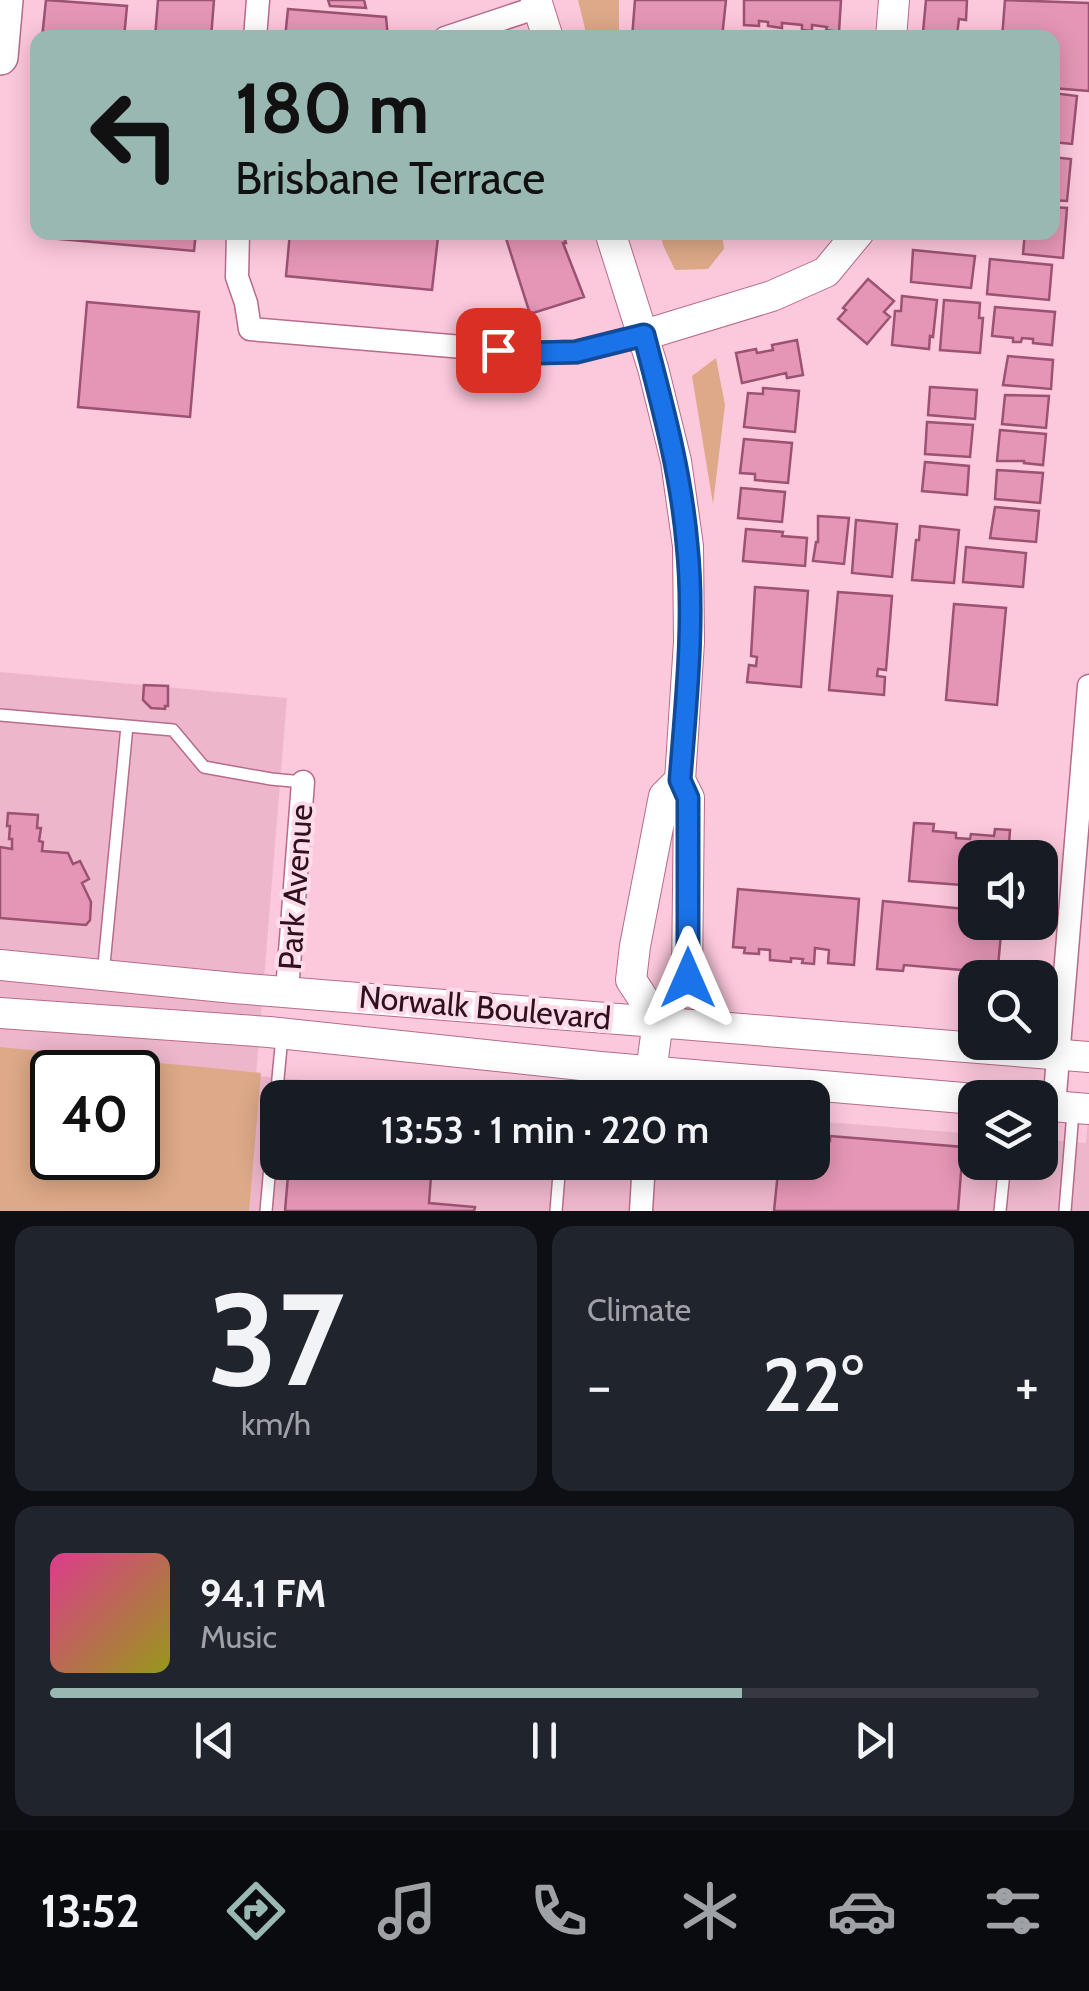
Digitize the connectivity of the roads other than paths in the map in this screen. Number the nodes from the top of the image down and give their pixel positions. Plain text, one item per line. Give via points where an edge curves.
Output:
1 (5, 0) edge
2 (258, 0) edge
3 (894, 0) edge
4 (537, 4) edge
5 (256, 30) edge
6 (467, 30) edge
7 (545, 30) edge
8 (892, 30) edge
9 (0, 57) edge
10 (238, 240) edge
11 (613, 240) edge
12 (852, 240) edge
13 (644, 335) junction
14 (1089, 686) edge
15 (0, 715) edge
16 (127, 726) junction
17 (680, 780) junction
18 (303, 782) joint
19 (650, 872) junction
20 (688, 874) junction
21 (0, 965) edge
22 (103, 975) junction
23 (287, 991) junction
24 (0, 1014) edge
25 (658, 1021) junction
26 (282, 1034) junction
27 (1074, 1056) edge
28 (279, 1080) edge
29 (621, 1080) edge
30 (651, 1080) edge
31 (830, 1092) edge
32 (958, 1098) edge
33 (1064, 1107) edge
34 (269, 1180) edge
35 (559, 1180) edge
36 (643, 1180) edge
37 (1003, 1180) edge
38 (266, 1211) edge
39 (556, 1211) edge
40 (641, 1211) edge
41 (1000, 1211) edge
42 (1065, 1211) edge

1 - 9 main road
2 - 5 street
3 - 8 main road
4 - 6 street
4 - 7 main road
10 - 13 street via 237,277 250,329 533,353 576,352
11 - 13 main road
12 - 13 main road via 826,272 772,296
13 - 17 main road via 676,461 688,546
14 - 27 street
15 - 16 lane
16 - 18 lane via 173,730 204,767
16 - 22 lane
17 - 19 main road via 664,796
17 - 20 main road via 688,798
18 - 23 street, Park Avenue
19 - 20 main road
19 - 25 main road via 631,980
20 - 25 main road via 688,978
21 - 22 main road, Norwalk Boulevard
22 - 23 main road, Norwalk Boulevard
23 - 25 main road, Norwalk Boulevard
24 - 26 main road, Norwalk Boulevard
25 - 27 main road, Norwalk Boulevard
25 - 30 main road
26 - 28 lane
26 - 29 main road, Norwalk Boulevard
27 - 33 street
31 - 32 main road, Norwalk Boulevard
33 - 42 lane
34 - 38 lane
35 - 39 lane
36 - 40 street
37 - 41 lane

